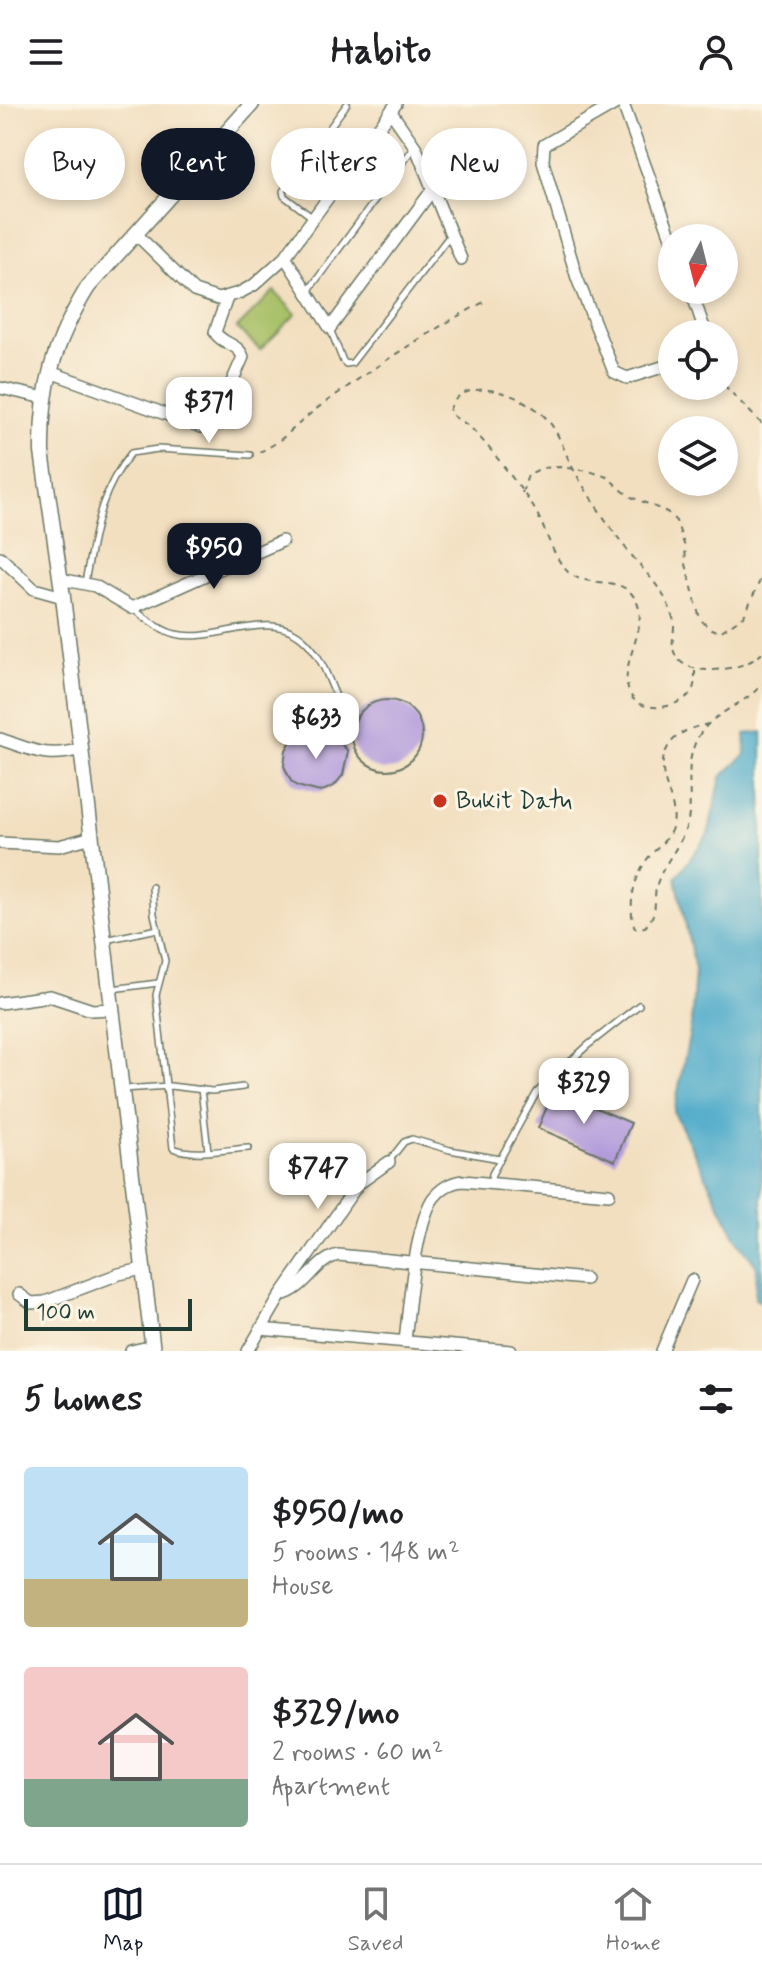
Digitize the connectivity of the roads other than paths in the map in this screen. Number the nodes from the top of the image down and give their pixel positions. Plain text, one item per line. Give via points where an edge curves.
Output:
1 (252, 104) edge
2 (347, 104) edge
3 (615, 104) edge
4 (623, 104) edge
5 (393, 108) edge
6 (414, 146) junction
7 (421, 162) edge
8 (425, 200) edge
9 (437, 200) edge
10 (313, 218) junction
11 (666, 224) edge
12 (136, 234) junction
13 (451, 234) junction
14 (285, 257) junction
15 (461, 259) dead end
16 (308, 291) junction
17 (227, 298) junction
18 (330, 328) junction
19 (658, 368) edge
20 (50, 372) junction
21 (0, 388) edge
22 (45, 398) junction
23 (250, 455) road end
24 (282, 541) dead end
25 (0, 557) edge
26 (60, 579) junction
27 (85, 582) junction
28 (63, 597) junction
29 (132, 608) junction
30 (344, 713) dead end
31 (0, 739) edge
32 (81, 749) junction
33 (92, 837) junction
34 (0, 843) edge
35 (152, 887) dead end
36 (158, 929) junction
37 (104, 941) junction
38 (158, 983) junction
39 (110, 990) junction
40 (0, 1003) edge
41 (639, 1005) dead end
42 (112, 1009) junction
43 (166, 1086) junction
44 (243, 1087) dead end
45 (122, 1089) junction
46 (201, 1089) junction
47 (249, 1148) dead end
48 (208, 1151) junction
49 (500, 1159) junction
50 (389, 1162) joint
51 (307, 1170) dead end
52 (490, 1184) junction
53 (351, 1194) junction
54 (609, 1194) dead end
55 (415, 1261) junction
56 (143, 1269) junction
57 (585, 1279) dead end
58 (692, 1280) dead end
59 (19, 1294) dead end
60 (281, 1295) junction
61 (260, 1329) junction
62 (405, 1341) junction
63 (153, 1348) edge
64 (469, 1349) edge
65 (131, 1351) edge
66 (248, 1351) edge
67 (511, 1351) edge
68 (662, 1351) edge

1 - 12 street
2 - 10 lane via 283,191
3 - 19 street via 544,145 543,162 577,278 614,372 627,378
4 - 11 street
5 - 6 street
5 - 10 street
6 - 7 street
6 - 16 lane
8 - 18 street
9 - 13 street
10 - 14 street
12 - 17 street via 194,291 210,299
12 - 20 street via 88,287 58,343
13 - 15 street
13 - 18 lane via 352,363 343,361
14 - 16 street
14 - 17 street via 254,285
16 - 18 street
17 - 20 street via 215,332 243,357 212,427
20 - 22 street
21 - 22 street
22 - 26 street via 42,452
23 - 27 lane via 158,449 131,453 101,503
24 - 29 street
25 - 28 street via 34,589
26 - 27 street
26 - 28 street
27 - 29 street
28 - 32 street
29 - 30 lane via 180,635 253,625 295,633 313,649
31 - 32 street via 47,755
32 - 33 street
33 - 34 street via 59,846
33 - 37 street
35 - 36 lane
36 - 37 lane
36 - 38 lane via 165,961
37 - 39 street
38 - 39 lane
38 - 43 lane
39 - 42 street
40 - 42 street via 50,996 92,1010
41 - 49 lane via 546,1081
42 - 45 street
43 - 45 lane
43 - 46 lane
43 - 48 lane via 173,1148
44 - 46 lane
45 - 56 street
46 - 48 lane
47 - 48 lane
49 - 50 lane via 412,1139
49 - 52 lane
50 - 53 street
51 - 53 street
52 - 54 street
52 - 55 street via 455,1182 437,1194
53 - 60 street
55 - 57 street
55 - 60 street via 332,1256 297,1290
55 - 62 street
56 - 59 street via 45,1302 31,1303
56 - 63 street
58 - 68 street
60 - 61 street
61 - 62 street
61 - 66 street
62 - 64 street
63 - 65 street
64 - 67 street

